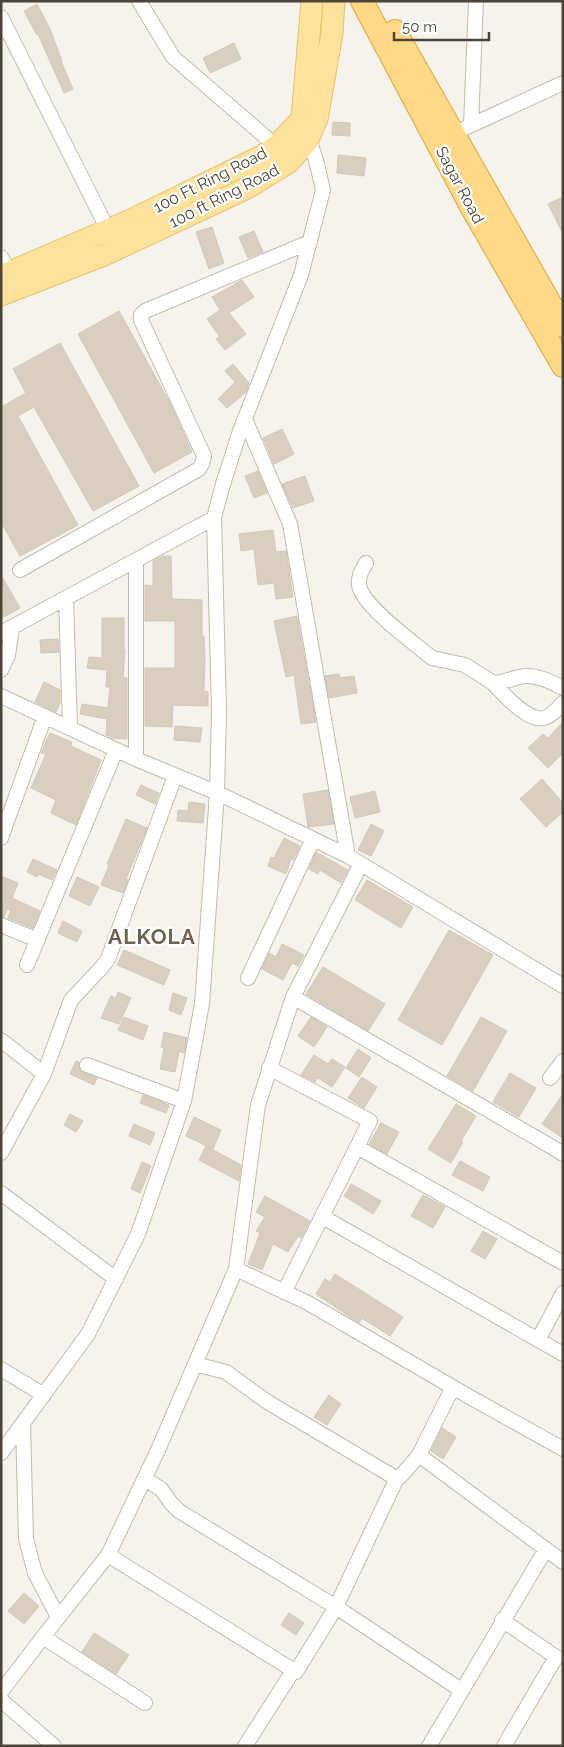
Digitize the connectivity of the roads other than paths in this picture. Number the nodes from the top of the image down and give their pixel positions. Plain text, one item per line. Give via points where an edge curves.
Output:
1 (140, 1) edge
2 (312, 1) edge
3 (334, 1) edge
4 (362, 1) edge
5 (379, 1) edge
6 (476, 1) edge
7 (1, 17) edge
8 (563, 83) edge
9 (305, 129) junction
10 (462, 130) junction
11 (276, 146) junction
12 (108, 230) junction
13 (310, 242) junction
14 (4, 269) edge
15 (1, 295) edge
16 (563, 326) edge
17 (563, 366) edge
18 (245, 419) junction
19 (214, 518) junction
20 (136, 560) junction
21 (366, 563) dead end
22 (20, 570) dead end
23 (66, 598) junction
24 (7, 630) edge
25 (1, 670) edge
26 (493, 683) junction
27 (563, 688) edge
28 (1, 696) edge
29 (563, 703) edge
30 (45, 716) junction
31 (70, 728) junction
32 (116, 750) junction
33 (136, 759) junction
34 (176, 776) junction
35 (217, 792) junction
36 (1, 838) edge
37 (313, 839) junction
38 (348, 856) junction
39 (361, 864) junction
40 (1, 925) edge
41 (38, 940) junction
42 (27, 965) dead end
43 (248, 978) dead end
44 (563, 986) edge
45 (293, 997) junction
46 (1, 1040) edge
47 (563, 1061) edge
48 (87, 1065) dead end
49 (269, 1068) junction
50 (44, 1074) junction
51 (550, 1078) dead end
52 (184, 1101) junction
53 (357, 1147) junction
54 (1, 1153) edge
55 (563, 1154) edge
56 (1, 1193) edge
57 (323, 1217) junction
58 (563, 1263) edge
59 (236, 1269) junction
60 (116, 1279) junction
61 (284, 1292) junction
62 (563, 1293) edge
63 (538, 1340) junction
64 (563, 1354) edge
65 (195, 1364) junction
66 (1, 1368) edge
67 (453, 1387) junction
68 (44, 1395) junction
69 (22, 1424) junction
70 (563, 1449) edge
71 (1, 1453) edge
72 (419, 1455) junction
73 (145, 1478) junction
74 (397, 1478) junction
75 (546, 1549) junction
76 (108, 1555) junction
77 (563, 1562) edge
78 (336, 1607) junction
79 (58, 1617) junction
80 (502, 1620) junction
81 (43, 1637) junction
82 (293, 1671) junction
83 (461, 1690) junction
84 (1, 1692) edge
85 (1, 1700) edge
86 (145, 1703) dead end
87 (54, 1746) edge
88 (244, 1746) edge
89 (429, 1746) edge
90 (504, 1746) edge

1 - 11 street via 173,57
2 - 9 main road
3 - 9 main road, 100 ft Ring Road via 317,119
4 - 17 highway, Sagar Road via 473,210
5 - 10 highway, Sagar Road
6 - 10 street
7 - 12 street
8 - 10 street
9 - 11 main road, 100 Ft Ring Road
9 - 13 street via 323,190
9 - 15 main road, 100 ft Ring Road via 288,163 247,188 104,255
10 - 16 highway, Sagar Road
11 - 12 main road, 100 Ft Ring Road via 264,155
12 - 14 main road, 100 Ft Ring Road
13 - 18 street via 301,276
13 - 22 street via 141,315 204,456 202,464 199,469
18 - 19 street
18 - 38 street via 290,524
19 - 20 street
19 - 35 street via 220,711
20 - 23 street
20 - 33 street
21 - 26 street via 359,584 373,608 432,658 465,665
23 - 24 street
23 - 31 street
24 - 25 street via 8,655
26 - 27 street via 532,676
26 - 29 street via 519,708 538,718 545,718
28 - 30 street
30 - 31 street
30 - 36 street
31 - 32 street
32 - 33 street
32 - 41 street
33 - 34 street
34 - 35 street
34 - 50 street via 108,959 71,1000
35 - 37 street
35 - 52 street via 202,1004
37 - 38 street
37 - 43 street
38 - 39 street
39 - 44 street
39 - 45 street
40 - 41 street
41 - 42 street
45 - 49 street
45 - 55 street
46 - 50 street
47 - 51 street
48 - 52 street
49 - 53 street via 370,1121
49 - 59 street via 258,1105
50 - 54 street
52 - 60 street via 138,1234
53 - 57 street
53 - 58 street
56 - 60 street
57 - 61 street
57 - 63 street
59 - 61 street
59 - 65 street
60 - 68 street via 88,1334
61 - 67 street
62 - 63 street
63 - 64 street
65 - 73 street
65 - 74 street via 226,1372 266,1401
66 - 68 street
67 - 70 street
67 - 72 street
68 - 69 street
69 - 71 street
69 - 79 street via 26,1539 36,1573
72 - 74 street
72 - 75 street
73 - 76 street
73 - 78 street via 161,1489 179,1511
74 - 78 street
75 - 77 street
75 - 80 street
76 - 79 street
76 - 82 street
78 - 82 street via 298,1671
78 - 83 street
79 - 81 street
80 - 83 street
80 - 90 street via 556,1657
81 - 84 street
81 - 86 street
82 - 88 street
83 - 89 street
85 - 87 street

